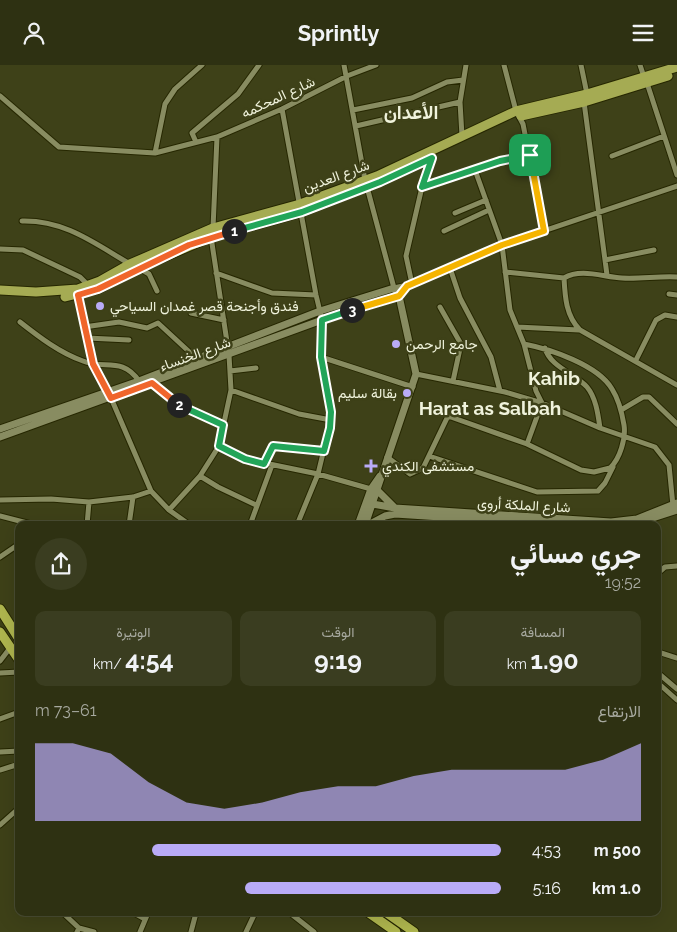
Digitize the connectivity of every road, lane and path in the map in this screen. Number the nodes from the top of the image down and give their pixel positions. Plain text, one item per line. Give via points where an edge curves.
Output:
1 (202, 65) edge
2 (259, 65) edge
3 (344, 65) edge
4 (375, 65) edge
5 (466, 65) edge
6 (504, 65) edge
7 (580, 65) edge
8 (640, 65) edge
9 (677, 67) edge
10 (677, 73) edge
11 (347, 76) junction
12 (463, 80) junction
13 (646, 80) junction
14 (0, 96) edge
15 (585, 98) junction
16 (460, 102) junction
17 (282, 109) junction
18 (353, 110) junction
19 (518, 114) junction
20 (356, 126) junction
21 (664, 136) junction
22 (216, 137) junction
23 (463, 138) junction
24 (196, 142) junction
25 (155, 153) junction
26 (530, 155) junction
27 (612, 155) dead end
28 (432, 158) junction
29 (475, 169) junction
30 (677, 175) edge
31 (366, 184) junction
32 (677, 186) edge
33 (422, 187) junction
34 (486, 200) junction
35 (301, 208) junction
36 (489, 210) junction
37 (598, 212) junction
38 (455, 213) dead end
39 (22, 221) dead end
40 (444, 231) dead end
41 (544, 231) junction
42 (212, 232) junction
43 (502, 245) junction
44 (0, 249) edge
45 (654, 250) dead end
46 (604, 260) junction
47 (134, 266) junction
48 (450, 268) junction
49 (505, 272) junction
50 (216, 273) junction
51 (607, 275) junction
52 (677, 277) edge
53 (564, 278) junction
54 (88, 285) junction
55 (410, 285) junction
56 (394, 288) junction
57 (0, 290) edge
58 (157, 291) dead end
59 (669, 294) dead end
60 (78, 295) junction
61 (316, 295) junction
62 (677, 295) edge
63 (399, 296) junction
64 (0, 297) edge
65 (440, 307) dead end
66 (320, 311) junction
67 (191, 313) dead end
68 (677, 317) edge
69 (224, 320) junction
70 (322, 320) junction
71 (20, 322) dead end
72 (84, 327) junction
73 (517, 327) junction
74 (580, 330) junction
75 (87, 338) junction
76 (129, 340) dead end
77 (524, 344) junction
78 (545, 348) junction
79 (228, 351) junction
80 (321, 357) junction
81 (197, 359) junction
82 (636, 360) junction
83 (93, 364) junction
84 (256, 367) dead end
85 (230, 371) junction
86 (416, 373) junction
87 (138, 381) junction
88 (453, 381) junction
89 (152, 383) junction
90 (677, 385) edge
91 (413, 387) junction
92 (231, 390) junction
93 (500, 391) junction
94 (109, 395) junction
95 (542, 403) junction
96 (622, 410) junction
97 (331, 420) junction
98 (677, 424) edge
99 (223, 425) junction
100 (600, 428) junction
101 (0, 429) edge
102 (626, 436) junction
103 (0, 437) edge
104 (527, 445) junction
105 (219, 446) junction
106 (324, 451) junction
107 (429, 456) junction
108 (387, 457) junction
109 (677, 463) edge
110 (264, 464) junction
111 (272, 465) junction
112 (669, 465) junction
113 (613, 466) junction
114 (318, 474) junction
115 (200, 475) junction
116 (374, 490) junction
117 (151, 491) junction
118 (133, 497) junction
119 (0, 500) edge
120 (89, 502) junction
121 (370, 503) junction
122 (256, 505) junction
123 (675, 507) edge
124 (169, 510) junction
125 (395, 511) junction
126 (0, 516) edge
127 (19, 521) edge
128 (88, 521) edge
129 (130, 521) edge
130 (184, 521) edge
131 (251, 521) edge
132 (299, 521) edge
133 (360, 521) edge
134 (368, 521) edge
135 (375, 521) edge
136 (464, 521) edge
137 (591, 521) edge
138 (620, 521) edge
139 (641, 521) edge
140 (15, 547) edge
141 (0, 557) edge
142 (677, 566) edge
143 (661, 570) edge
144 (0, 609) edge
145 (12, 629) junction
146 (15, 633) edge
147 (1, 634) edge
148 (10, 648) junction
149 (661, 653) edge
150 (15, 655) edge
151 (677, 658) edge
152 (0, 661) edge
153 (15, 672) edge
154 (0, 673) edge
155 (661, 676) edge
156 (661, 686) edge
157 (677, 689) edge
158 (677, 700) edge
159 (15, 713) edge
160 (0, 719) edge
161 (15, 751) edge
162 (0, 752) edge
163 (15, 765) edge
164 (0, 770) edge
165 (15, 812) edge
166 (0, 825) edge
167 (66, 916) edge
168 (140, 916) edge
169 (146, 916) edge
170 (195, 916) edge
171 (254, 916) edge
172 (294, 916) edge
173 (373, 916) edge
174 (390, 916) edge
175 (145, 919) junction
176 (78, 930) edge
177 (94, 932) edge
178 (140, 932) edge
179 (191, 932) edge
180 (246, 932) edge
181 (314, 932) edge
182 (396, 932) edge
183 (414, 932) edge

1 - 25 street via 165,104
2 - 24 street via 238,94 192,133
3 - 11 street
4 - 11 street, شارع المحكمه
5 - 12 street
6 - 19 street
7 - 15 street
8 - 13 street
9 - 13 main road, شارع العدين
10 - 13 main road, شارع العدين
11 - 17 street, شارع المحكمه
11 - 18 street
12 - 16 street
12 - 18 street via 447,82 412,98
13 - 15 main road, شارع العدين
13 - 21 street
14 - 25 street, شارع المحكمه via 59,147
15 - 19 main road, شارع العدين
15 - 37 street
16 - 20 street
16 - 23 street
17 - 22 street, شارع المحكمه
17 - 35 street
18 - 20 street
19 - 23 main road, شارع العدين
19 - 26 street
20 - 31 street
21 - 27 street
21 - 30 street
22 - 24 street, شارع المحكمه
22 - 42 street
23 - 28 main road, شارع العدين
23 - 31 main road, شارع العدين
24 - 25 street, شارع المحكمه
26 - 29 street
26 - 41 street
28 - 31 main road, شارع العدين
28 - 33 street
29 - 33 street
29 - 34 street
31 - 35 main road, شارع العدين
31 - 56 street
32 - 37 street
33 - 55 street via 406,256
34 - 36 street
34 - 38 street
35 - 42 main road, شارع العدين
35 - 61 street
36 - 40 street
36 - 43 street
37 - 41 street
37 - 46 street
39 - 47 street via 42,220 76,232
41 - 43 street
42 - 47 main road, شارع العدين
42 - 50 street
43 - 48 street
43 - 49 street
44 - 54 street via 24,250 80,277
45 - 46 street
46 - 51 street
47 - 54 main road, شارع العدين
47 - 58 street via 149,274
47 - 60 main road, شارع العدين via 98,289
48 - 55 street
48 - 93 street via 460,298 491,357
49 - 53 street
49 - 73 street via 510,310
50 - 61 street via 272,293
50 - 69 street
51 - 52 street via 620,278
51 - 53 street via 572,274
53 - 74 street via 571,322
54 - 57 main road, شارع العدين via 62,291
55 - 56 street
55 - 63 street
56 - 63 street
56 - 66 street, شارع الخنساء
59 - 62 street
60 - 64 main road, شارع العدين
60 - 72 street
61 - 66 street
63 - 70 street, شارع الخنساء
63 - 86 street
65 - 88 street via 461,344
66 - 70 street
66 - 79 street, شارع الخنساء
67 - 69 street
68 - 82 street via 665,315 656,320
69 - 79 street
70 - 79 street, شارع الخنساء
70 - 80 street
71 - 83 street via 57,348
72 - 75 street
72 - 81 street via 118,322 146,328 158,323
73 - 74 street
73 - 77 street
74 - 82 street
75 - 76 street
75 - 83 street
77 - 78 street
77 - 95 street
78 - 96 street via 604,379
78 - 100 street via 548,357 587,387 595,402
79 - 81 street, شارع الخنساء
79 - 85 street
79 - 89 street, شارع الخنساء
80 - 91 street
80 - 97 street
81 - 87 street, شارع الخنساء
82 - 90 street
83 - 87 street via 123,367
83 - 94 street
84 - 85 street
85 - 92 street
86 - 88 street
86 - 91 street
87 - 94 street, شارع الخنساء
88 - 93 street
89 - 94 street, شارع الخنساء
89 - 99 street via 181,406
91 - 108 street
92 - 97 street via 299,414
92 - 99 street
93 - 95 street
94 - 101 street, شارع الخنساء
94 - 103 street, شارع الخنساء
94 - 117 street
95 - 100 street
95 - 104 street
96 - 98 street via 643,397 650,397
96 - 102 street
97 - 106 street
99 - 105 street
100 - 102 street
102 - 112 street via 655,447
102 - 113 street
104 - 107 street via 448,416
104 - 113 street via 587,471
105 - 110 street
105 - 115 street
106 - 110 street via 272,446
106 - 114 street
107 - 108 street via 423,469 412,474
107 - 113 street via 548,493 598,491
108 - 116 street
109 - 112 street
110 - 111 street
111 - 114 street
111 - 122 street
112 - 123 street
114 - 116 street
114 - 132 street
115 - 122 street
115 - 124 street
116 - 121 street
116 - 125 street
117 - 118 street
117 - 124 street
118 - 120 street
118 - 129 street
119 - 120 street
120 - 128 street
121 - 125 street, شارع الملكة أروى
121 - 133 street
121 - 134 street
122 - 131 street
123 - 138 street, شارع الملكة أروى
123 - 139 street
124 - 130 street
125 - 135 street
125 - 136 street, شارع الملكة أروى
125 - 137 street, شارع الملكة أروى
126 - 127 street
140 - 141 street
142 - 143 street
144 - 145 highway
145 - 146 highway
145 - 147 highway
147 - 148 highway
148 - 150 highway
148 - 152 street
149 - 151 street
153 - 154 street
155 - 157 street
156 - 158 street
159 - 160 street
161 - 162 street
163 - 164 street
165 - 166 street
167 - 176 street
168 - 175 street
169 - 175 street
170 - 179 street
171 - 180 street
172 - 181 street
173 - 182 highway
174 - 183 highway
175 - 178 street
176 - 177 street

